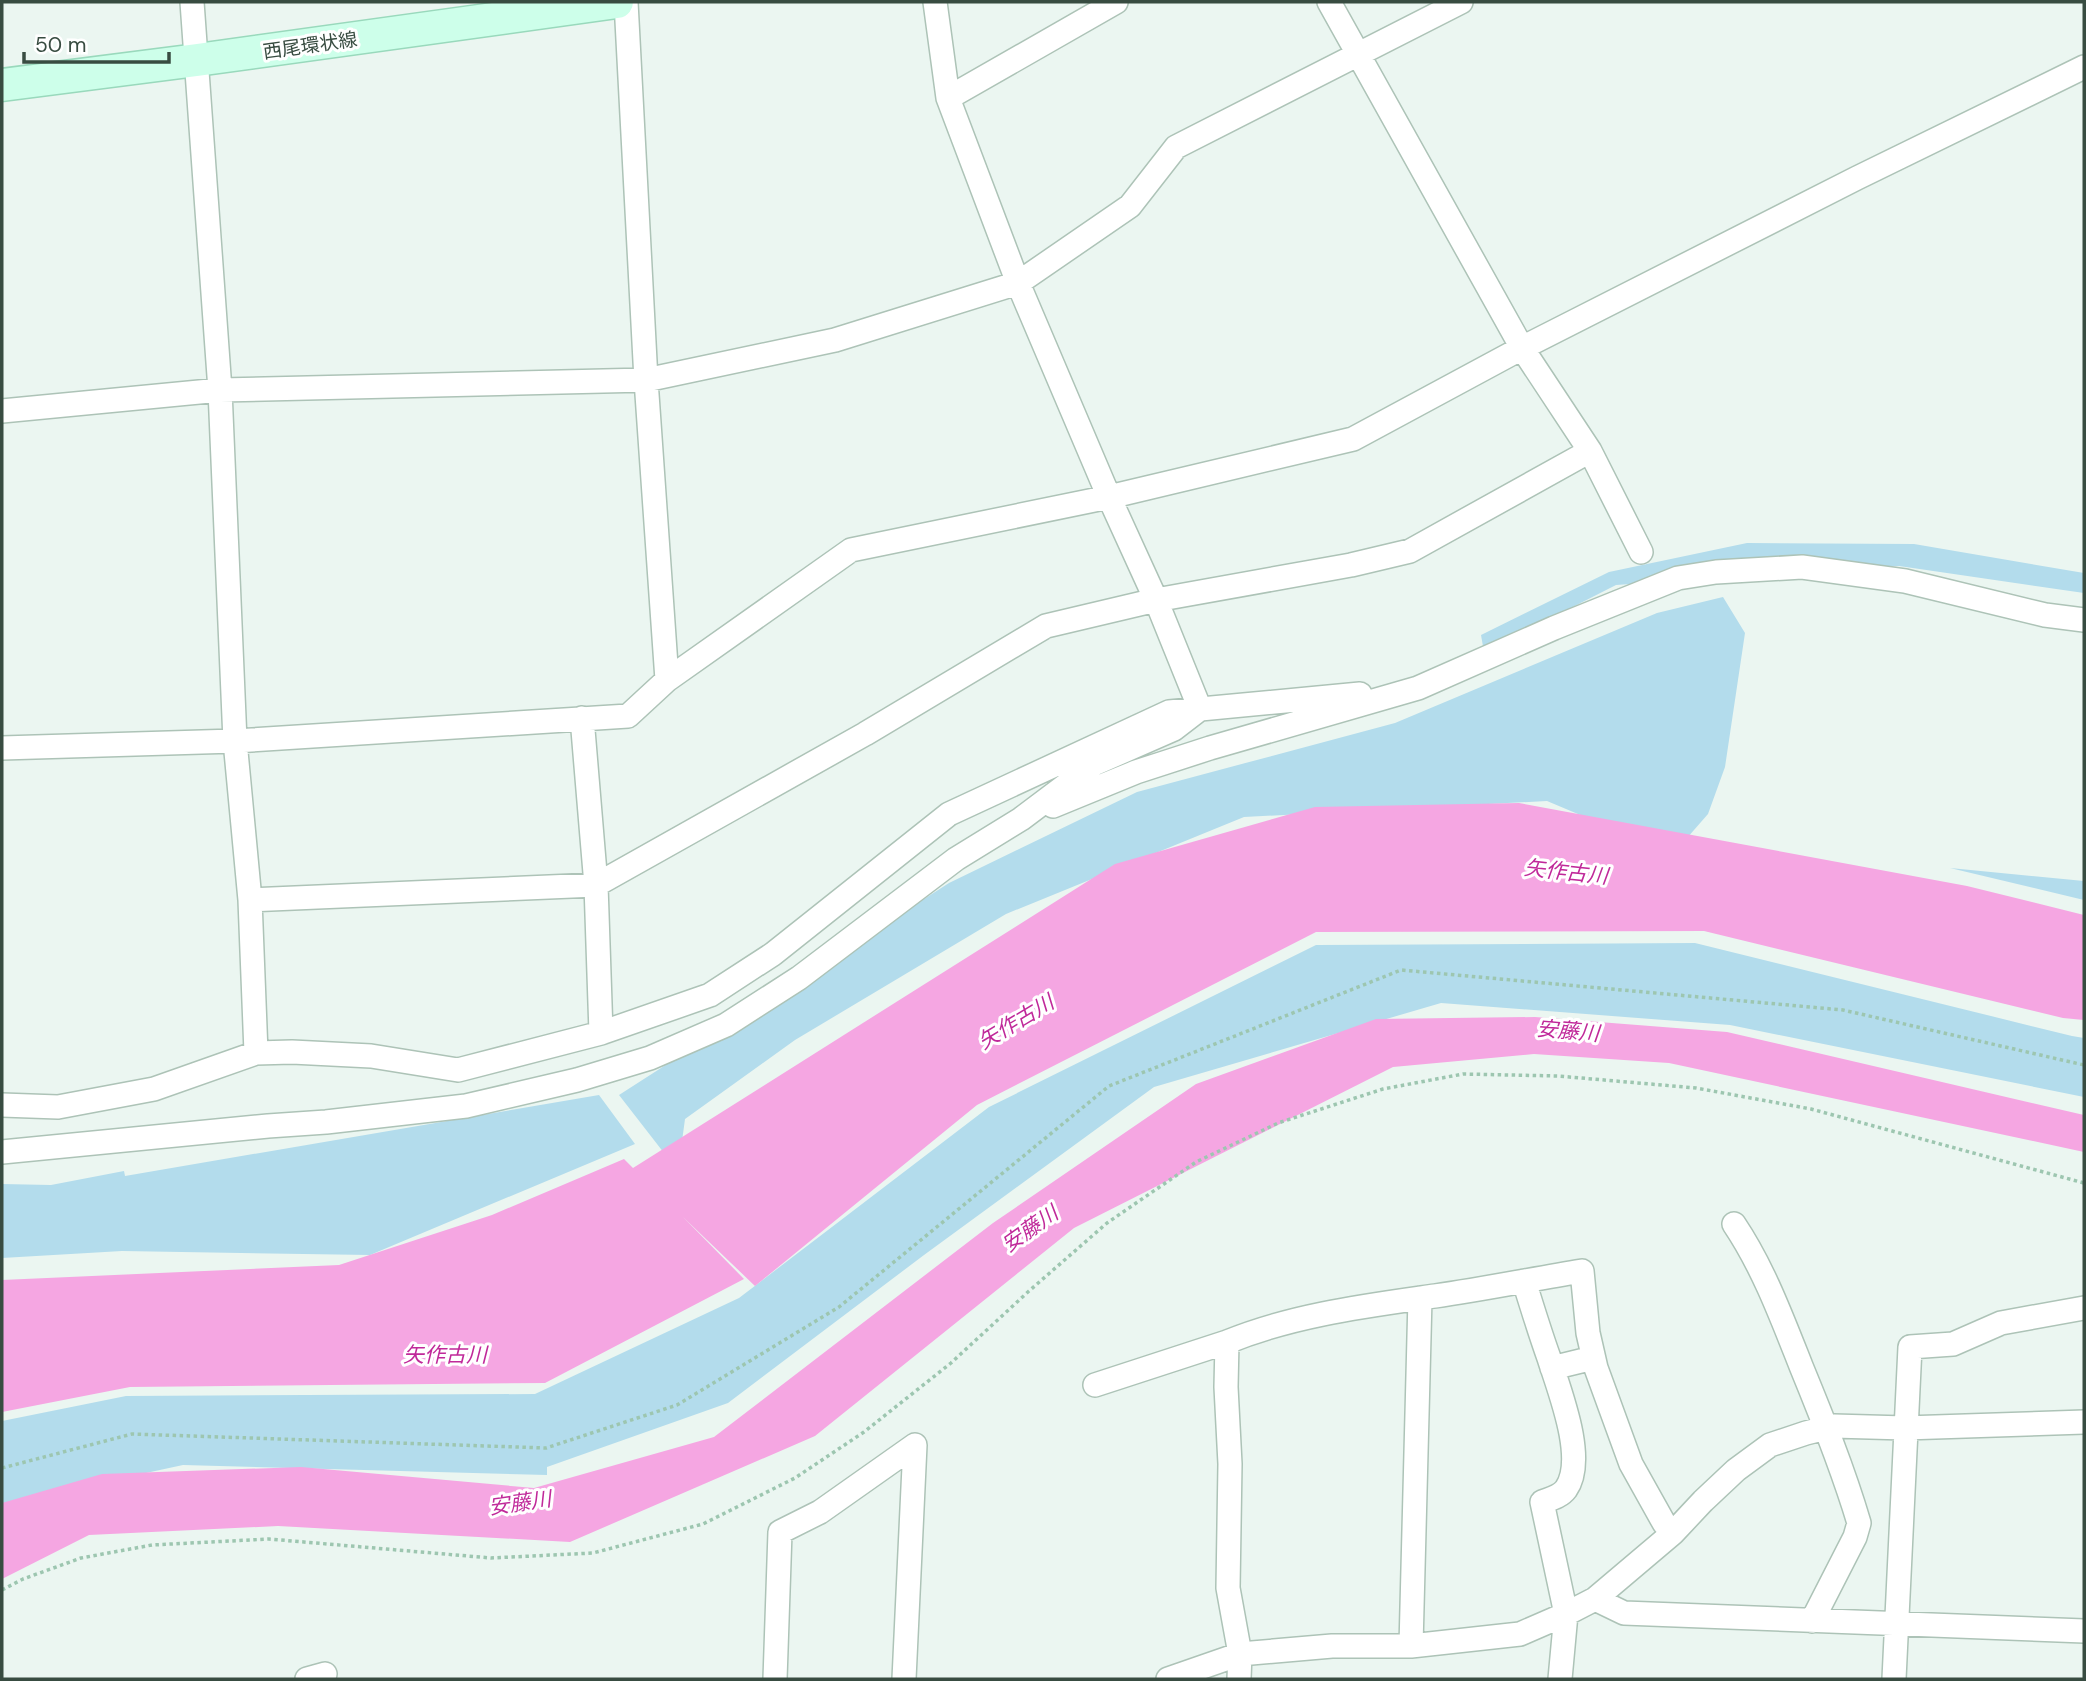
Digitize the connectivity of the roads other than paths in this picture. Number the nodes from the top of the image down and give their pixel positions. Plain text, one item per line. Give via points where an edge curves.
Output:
1 (192, 2) edge
2 (617, 2) edge
3 (626, 2) edge
4 (935, 2) edge
5 (1116, 2) edge
6 (1329, 2) edge
7 (1461, 2) edge
8 (1358, 55) junction
9 (197, 60) junction
10 (2084, 67) edge
11 (2, 85) edge
12 (948, 98) junction
13 (1018, 283) junction
14 (1522, 348) junction
15 (646, 380) junction
16 (220, 390) junction
17 (2, 411) edge
18 (1590, 451) junction
19 (1109, 497) junction
20 (1641, 552) dead end
21 (1156, 600) junction
22 (2084, 620) edge
23 (667, 680) junction
24 (1419, 688) junction
25 (1200, 709) junction
26 (582, 718) junction
27 (235, 741) junction
28 (2, 748) edge
29 (1021, 819) junction
30 (596, 885) junction
31 (250, 900) junction
32 (601, 1032) junction
33 (256, 1053) junction
34 (2, 1105) edge
35 (2, 1152) edge
36 (1734, 1224) dead end
37 (1524, 1281) junction
38 (1420, 1298) junction
39 (2084, 1308) edge
40 (1227, 1342) junction
41 (1593, 1358) junction
42 (1552, 1367) junction
43 (1096, 1385) dead end
44 (2084, 1422) edge
45 (1826, 1428) junction
46 (1905, 1428) junction
47 (1673, 1533) junction
48 (1595, 1599) junction
49 (1566, 1614) junction
50 (1812, 1621) junction
51 (1897, 1625) junction
52 (2084, 1631) edge
53 (1411, 1647) junction
54 (1240, 1654) junction
55 (775, 1679) edge
56 (904, 1679) edge
57 (1168, 1679) edge
58 (1238, 1679) edge
59 (1560, 1679) edge
60 (1894, 1679) edge

1 - 9 street
2 - 9 main road, 西尾環状線
3 - 15 street
4 - 12 street
5 - 12 street
6 - 8 street
7 - 8 street
8 - 13 street via 1176,147 1130,206
8 - 14 street
9 - 11 main road, 西尾環状線
9 - 16 street
10 - 14 street
12 - 13 street
13 - 15 street via 835,340
13 - 19 street
14 - 18 street
14 - 19 street via 1353,439
15 - 16 street
15 - 23 street
16 - 17 street
16 - 27 street
18 - 20 street
18 - 21 street via 1410,551
19 - 21 street
19 - 23 street via 851,551
21 - 25 street
21 - 30 street via 1046,626
22 - 24 street via 1905,581 1802,567 1716,572 1678,578 1641,592
23 - 26 street via 628,716
24 - 25 street
24 - 29 street via 1136,772
25 - 29 street via 1174,729 1094,764
25 - 32 street via 1170,712 949,814 773,954 710,995
26 - 27 street
26 - 30 street
27 - 28 street
27 - 31 street
29 - 35 street via 956,859 799,978 726,1025 650,1058 466,1106
30 - 31 street
30 - 32 street
31 - 33 street
32 - 33 street via 458,1070 371,1056
33 - 34 street via 154,1089 58,1107
36 - 45 street via 1785,1326
37 - 38 street
37 - 41 street via 1582,1271
37 - 42 street
38 - 40 street via 1310,1317
38 - 53 street
39 - 46 street via 2001,1323 1953,1344 1910,1347
40 - 43 street
40 - 54 street via 1228,1588
41 - 42 street
41 - 47 street via 1631,1464
42 - 49 street via 1565,1407 1574,1465 1566,1489 1542,1502
44 - 46 street
45 - 46 street
45 - 47 street via 1770,1445 1736,1470
45 - 50 street via 1859,1523
46 - 51 street
47 - 48 street
48 - 49 street
48 - 50 street via 1624,1613
49 - 53 street via 1520,1634
49 - 59 street
50 - 51 street
51 - 52 street
51 - 60 street
53 - 54 street via 1332,1646
54 - 57 street
54 - 58 street
55 - 56 street via 780,1532 820,1512 915,1445

